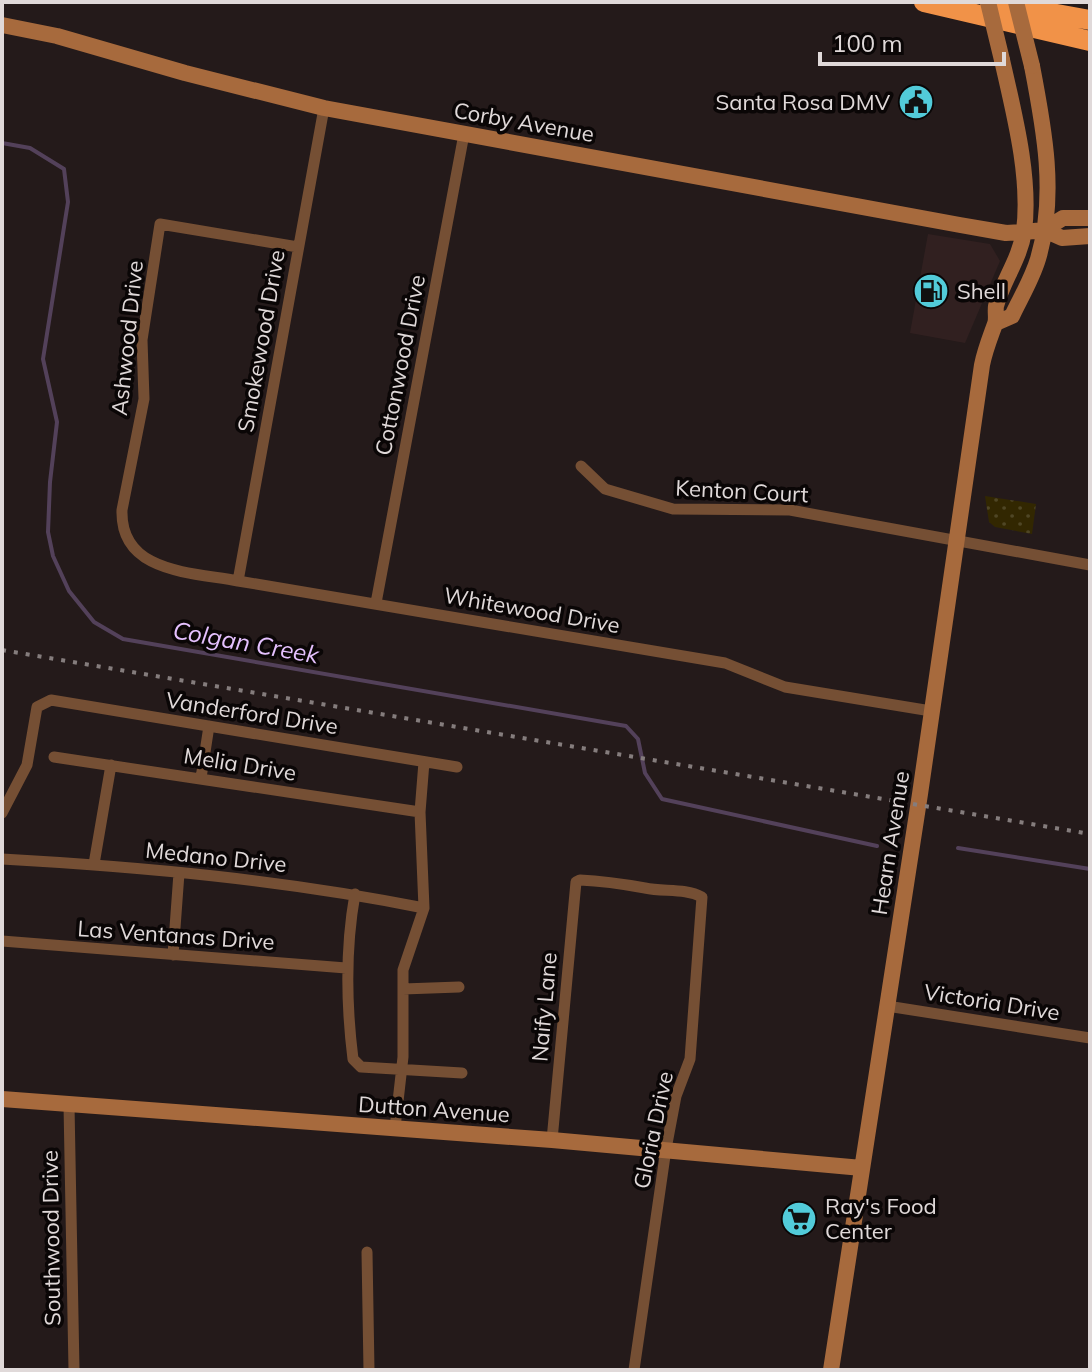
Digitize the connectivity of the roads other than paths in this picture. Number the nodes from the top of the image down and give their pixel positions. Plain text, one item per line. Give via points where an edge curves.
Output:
1 (924, 2) edge
2 (989, 2) edge
3 (1016, 2) edge
4 (1090, 20) edge
5 (2, 25) edge
6 (1090, 41) edge
7 (324, 108) junction
8 (464, 134) junction
9 (1090, 218) edge
10 (1044, 230) junction
11 (1024, 232) junction
12 (1090, 236) edge
13 (298, 247) junction
14 (996, 323) junction
15 (581, 466) dead end
16 (956, 542) junction
17 (130, 544) joint
18 (1090, 565) edge
19 (238, 581) junction
20 (376, 603) junction
21 (931, 711) junction
22 (209, 726) junction
23 (54, 757) dead end
24 (424, 762) junction
25 (111, 765) junction
26 (457, 767) dead end
27 (201, 778) junction
28 (420, 812) junction
29 (2, 813) edge
30 (2, 859) edge
31 (94, 864) junction
32 (179, 873) junction
33 (355, 894) junction
34 (702, 897) joint
35 (424, 908) junction
36 (2, 941) edge
37 (173, 955) junction
38 (346, 968) junction
39 (459, 987) dead end
40 (403, 989) junction
41 (887, 1006) junction
42 (1090, 1038) edge
43 (401, 1071) junction
44 (462, 1073) dead end
45 (2, 1099) edge
46 (69, 1105) junction
47 (395, 1128) junction
48 (552, 1140) junction
49 (666, 1149) junction
50 (862, 1168) junction
51 (367, 1252) dead end
52 (74, 1370) edge
53 (369, 1370) edge
54 (634, 1370) edge
55 (831, 1370) edge

1 - 6 highway
2 - 4 highway
2 - 11 main road, Hearn Avenue, bridge via 1015,116
3 - 10 main road, Hearn Avenue, bridge via 1042,121 1047,169
5 - 7 main road, Corby Avenue
7 - 8 main road, Corby Avenue
7 - 13 street, Smokewood Drive
8 - 11 main road, Corby Avenue via 980,229
8 - 20 street, Cottonwood Drive
9 - 10 main road, Corby Avenue via 1063,218
10 - 11 main road, Corby Avenue
10 - 12 main road, Corby Avenue via 1062,238
10 - 14 main road, Hearn Avenue via 1035,267 1012,316
11 - 14 main road, Hearn Avenue via 995,308
13 - 17 street, Ashwood Drive via 160,224 142,340 144,399 122,510 122,528
13 - 19 street, Smokewood Drive
14 - 16 main road, Hearn Avenue via 982,365
15 - 16 street, Kenton Court via 605,489 673,509 790,510
16 - 18 street, Kenton Court
16 - 21 main road, Hearn Avenue
17 - 19 street, Whitewood Drive via 157,565
19 - 20 street, Whitewood Drive
20 - 21 street, Whitewood Drive via 725,663 785,687
21 - 41 main road, Hearn Avenue
22 - 24 street, Vanderford Drive
22 - 27 street
22 - 29 street, Vanderford Drive via 51,700 41,704 27,765
23 - 25 street, Melia Drive
24 - 26 street, Vanderford Drive
24 - 28 street
25 - 27 street, Melia Drive
25 - 31 street
27 - 28 street, Melia Drive
28 - 35 street
30 - 31 street, Medano Drive
31 - 32 street, Medano Drive
32 - 33 street, Medano Drive
32 - 37 street
33 - 35 street, Medano Drive
33 - 38 street
34 - 48 street, Naify Lane via 630,883 576,882
34 - 49 street, Gloria Drive via 690,1059
35 - 40 street via 404,964
36 - 37 street, Las Ventanas Drive
37 - 38 street, Las Ventanas Drive
38 - 43 street via 353,1059 361,1067
39 - 40 street
40 - 43 street
41 - 42 street, Victoria Drive
41 - 50 main road, Hearn Avenue
43 - 44 street
43 - 47 street
45 - 46 main road, Dutton Avenue
46 - 47 main road, Dutton Avenue
46 - 52 street, Southwood Drive
47 - 48 main road, Dutton Avenue
48 - 49 main road, Dutton Avenue
49 - 50 main road, Dutton Avenue
49 - 54 street, Gloria Drive
50 - 55 main road, Hearn Avenue
51 - 53 street

